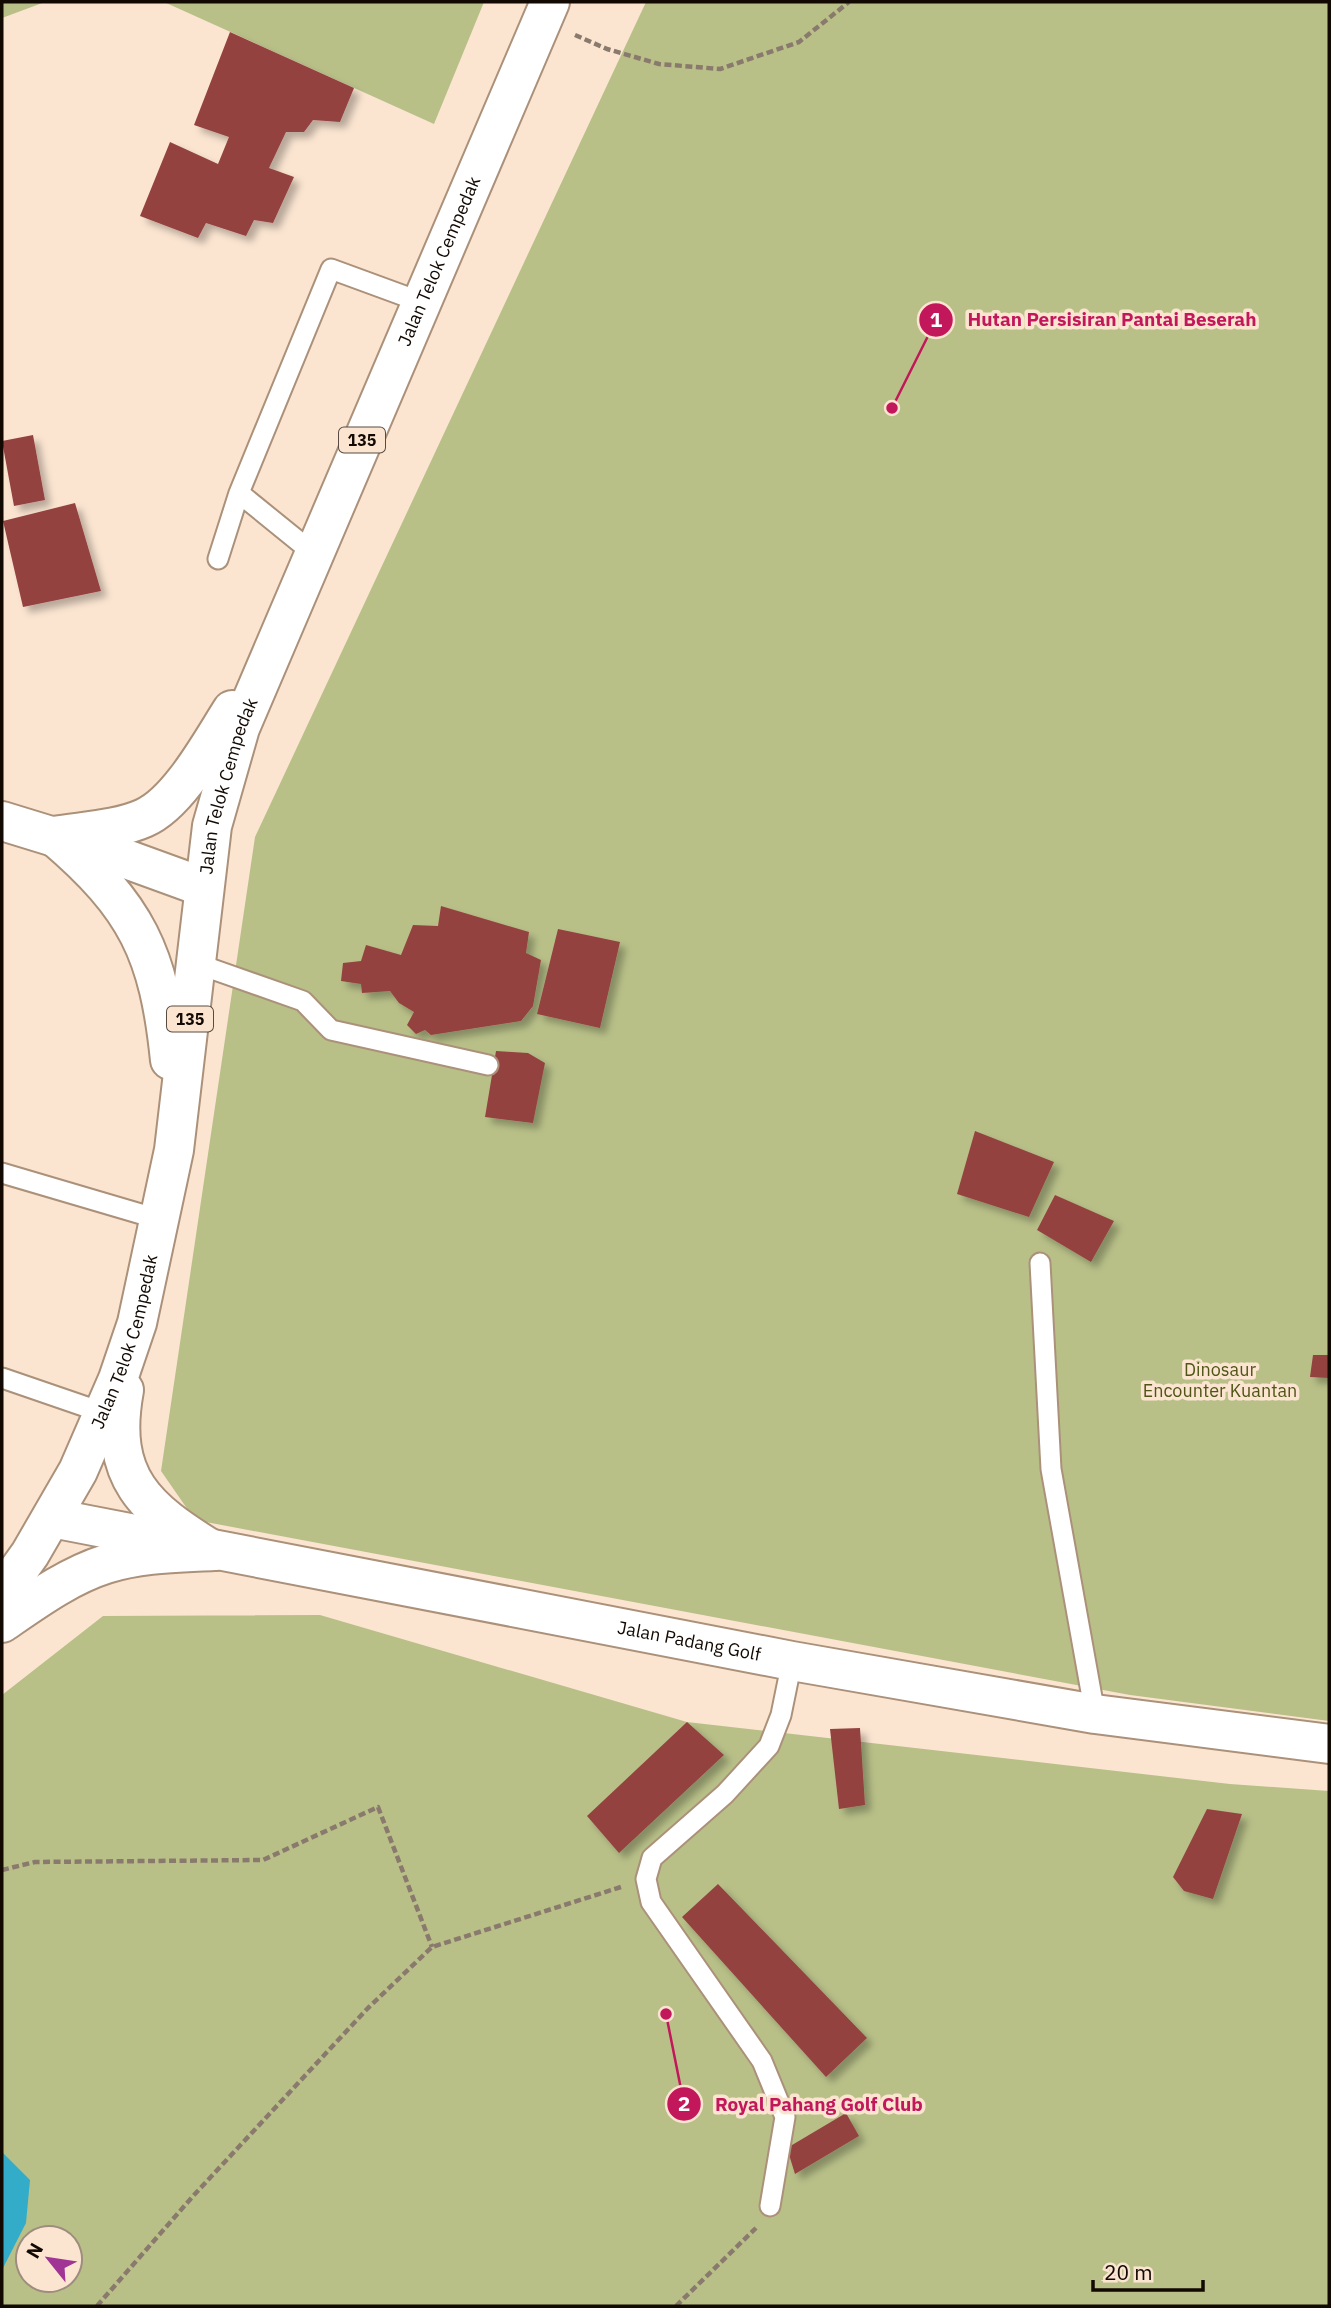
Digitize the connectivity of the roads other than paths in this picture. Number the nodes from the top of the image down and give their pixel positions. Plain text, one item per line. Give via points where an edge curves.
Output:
1 (546, 11) edge
2 (421, 302) junction
3 (239, 494) junction
4 (313, 553) junction
5 (218, 559) dead end
6 (278, 636) junction
7 (2, 821) edge
8 (54, 836) junction
9 (203, 887) junction
10 (195, 963) junction
11 (488, 1065) dead end
12 (174, 1150) junction
13 (2, 1173) edge
14 (158, 1219) junction
15 (1040, 1263) dead end
16 (137, 1323) junction
17 (2, 1378) edge
18 (104, 1413) junction
19 (52, 1518) junction
20 (214, 1551) junction
21 (16, 1556) edge
22 (2, 1593) edge
23 (2, 1623) edge
24 (792, 1661) junction
25 (1095, 1714) junction
26 (1329, 1744) edge
27 (769, 2207) road end

1 - 2 main road, Jalan Telok Cempedak / 135
2 - 3 lane via 331,269
2 - 4 main road, Jalan Telok Cempedak / 135
3 - 4 lane
3 - 5 lane
4 - 6 main road, Jalan Telok Cempedak / 135
6 - 8 main road via 172,796 147,817
6 - 9 main road, Jalan Telok Cempedak / 135 via 223,778
7 - 8 main road
8 - 9 main road
8 - 12 main road via 116,895 154,964 165,1012
9 - 10 main road, Jalan Telok Cempedak / 135
10 - 11 lane via 303,1001 331,1030
10 - 12 main road, Jalan Telok Cempedak / 135
12 - 14 main road, Jalan Telok Cempedak / 135
13 - 14 lane
14 - 16 main road, Jalan Telok Cempedak / 135
15 - 25 lane via 1051,1469
16 - 18 main road, Jalan Telok Cempedak / 135
16 - 20 main road via 120,1412 121,1447 129,1477 170,1524
17 - 18 lane
18 - 19 main road, Jalan Telok Cempedak / 135
19 - 20 main road, Jalan Padang Golf
19 - 21 main road, Jalan Telok Cempedak / 135
20 - 23 main road via 145,1555 105,1564 58,1585
20 - 24 main road, Jalan Padang Golf
21 - 22 main road, Jalan Telok Cempedak / 135
24 - 25 main road, Jalan Padang Golf
24 - 27 lane via 781,1715 769,1745 725,1794 652,1858 646,1879 651,1902 762,2061 785,2117
25 - 26 main road, Jalan Padang Golf

